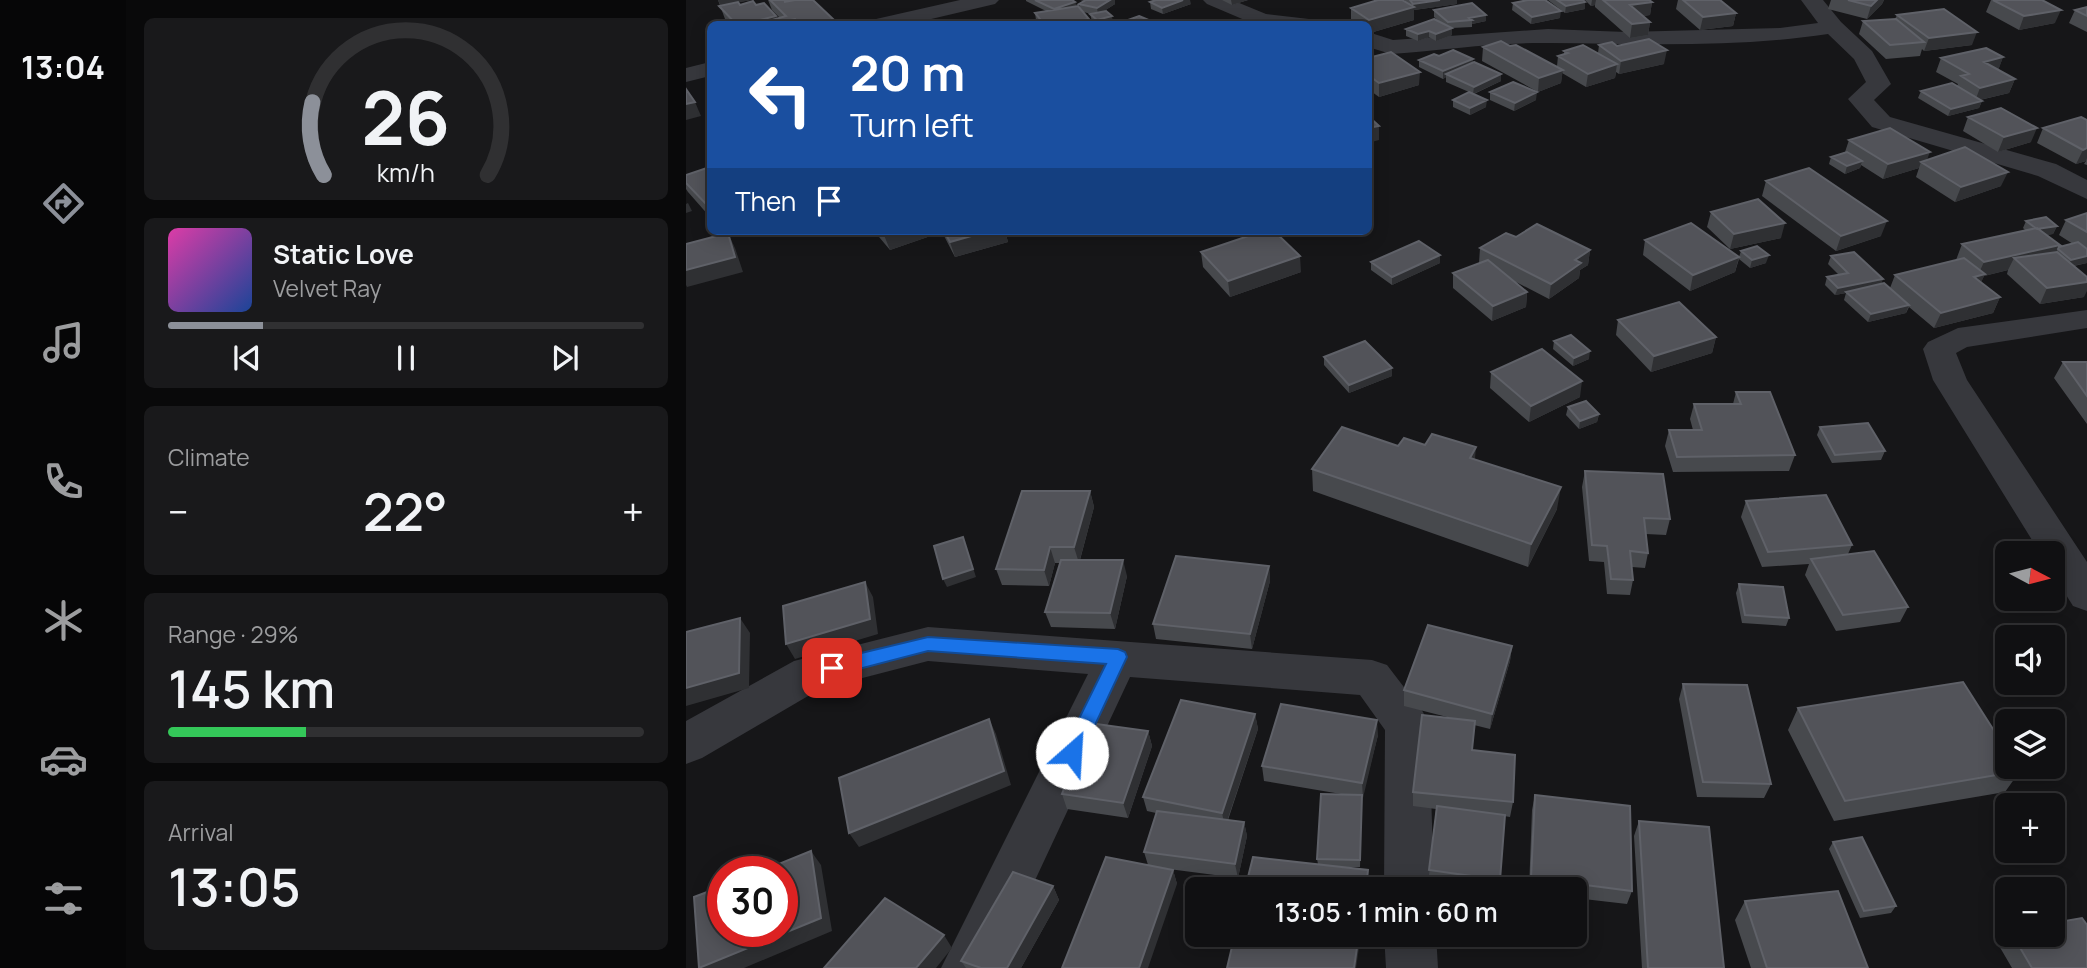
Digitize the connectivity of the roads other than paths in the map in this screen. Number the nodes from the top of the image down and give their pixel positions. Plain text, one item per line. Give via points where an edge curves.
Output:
1 (988, 0) edge
2 (1214, 0) edge
3 (1812, 0) edge
4 (897, 21) edge
5 (1255, 21) edge
6 (1833, 27) junction
7 (1372, 40) edge
8 (707, 70) edge
9 (686, 75) edge
10 (2087, 191) edge
11 (2087, 319) edge
12 (2087, 595) edge
13 (1118, 657) junction
14 (686, 744) edge
15 (1409, 877) edge
16 (1411, 947) edge
17 (967, 968) edge
18 (1412, 968) edge

1 - 4 street
2 - 5 street
3 - 6 street
6 - 7 street via 1780,35 1626,40 1548,36 1391,47
6 - 10 street via 1864,56 1879,85 1860,99 1881,122 2047,170
8 - 9 street
11 - 12 street via 1958,338 1939,349 1950,380
13 - 14 street via 928,644 809,674
13 - 15 street via 1372,678 1407,726
13 - 17 street
16 - 18 street

